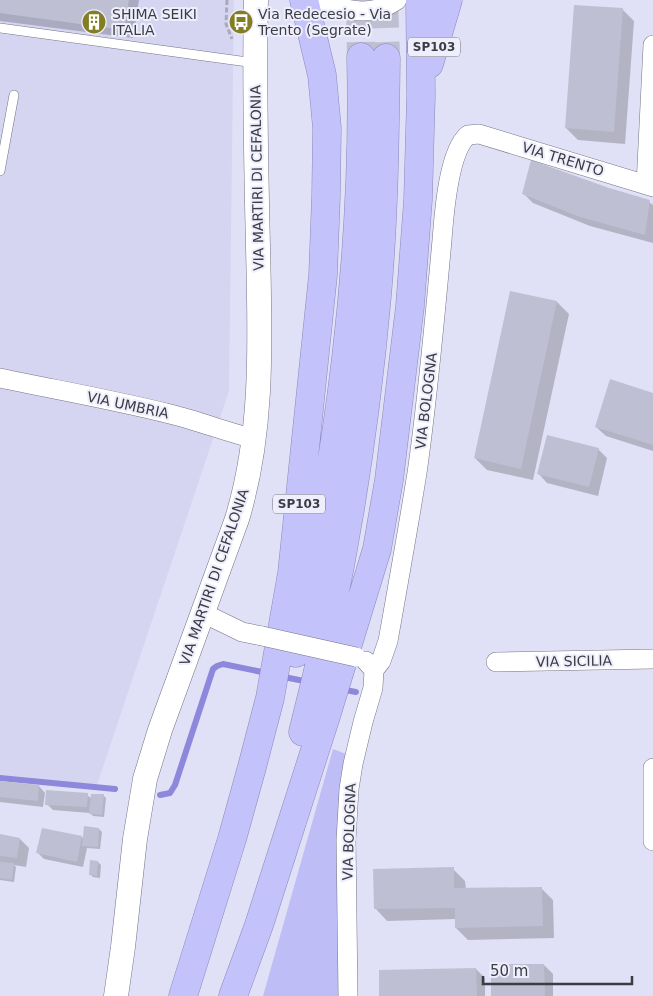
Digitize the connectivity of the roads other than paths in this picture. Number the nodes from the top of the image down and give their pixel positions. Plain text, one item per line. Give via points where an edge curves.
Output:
1 (256, 0) edge
2 (304, 0) edge
3 (322, 0) edge
4 (397, 0) edge
5 (420, 0) edge
6 (448, 0) edge
7 (0, 28) edge
8 (653, 44) edge
9 (246, 62) junction
10 (14, 95) dead end
11 (421, 95) junction
12 (472, 134) joint
13 (0, 171) edge
14 (649, 186) edge
15 (0, 378) edge
16 (255, 439) junction
17 (203, 613) junction
18 (653, 659) edge
19 (496, 662) dead end
20 (374, 670) junction
21 (653, 768) edge
22 (653, 841) edge
23 (116, 996) edge
24 (182, 996) edge
25 (196, 996) edge
26 (222, 996) edge
27 (233, 996) edge
28 (348, 996) edge

1 - 9 street, VIA MARTIRI DI CEFALONIA
2 - 24 highway, SP103 via 322,76 327,128 326,196 323,275 292,573 270,698 232,839
3 - 4 street via 357,12 376,9
5 - 11 highway, SP103
6 - 11 highway, SP103
7 - 9 lane
8 - 14 street
9 - 16 street, VIA MARTIRI DI CEFALONIA via 260,302
10 - 13 lane
11 - 27 highway, SP103 via 410,306 389,480 377,549 259,925
12 - 14 street, VIA TRENTO
12 - 20 street, VIA BOLOGNA via 465,138 457,152 445,204 417,470 388,641
15 - 16 street, VIA UMBRIA via 168,413
16 - 17 street, VIA MARTIRI DI CEFALONIA via 244,498
17 - 20 street, bridge via 242,632 364,659
17 - 23 street, VIA MARTIRI DI CEFALONIA via 145,779
18 - 19 street, VIA SICILIA
20 - 28 street, VIA BOLOGNA via 373,688 349,788 346,840
21 - 22 street
25 - 26 highway, SP103 via 248,840 285,704 322,525 349,343 362,146 374,57 383,195 377,294 351,507 332,607 292,776

